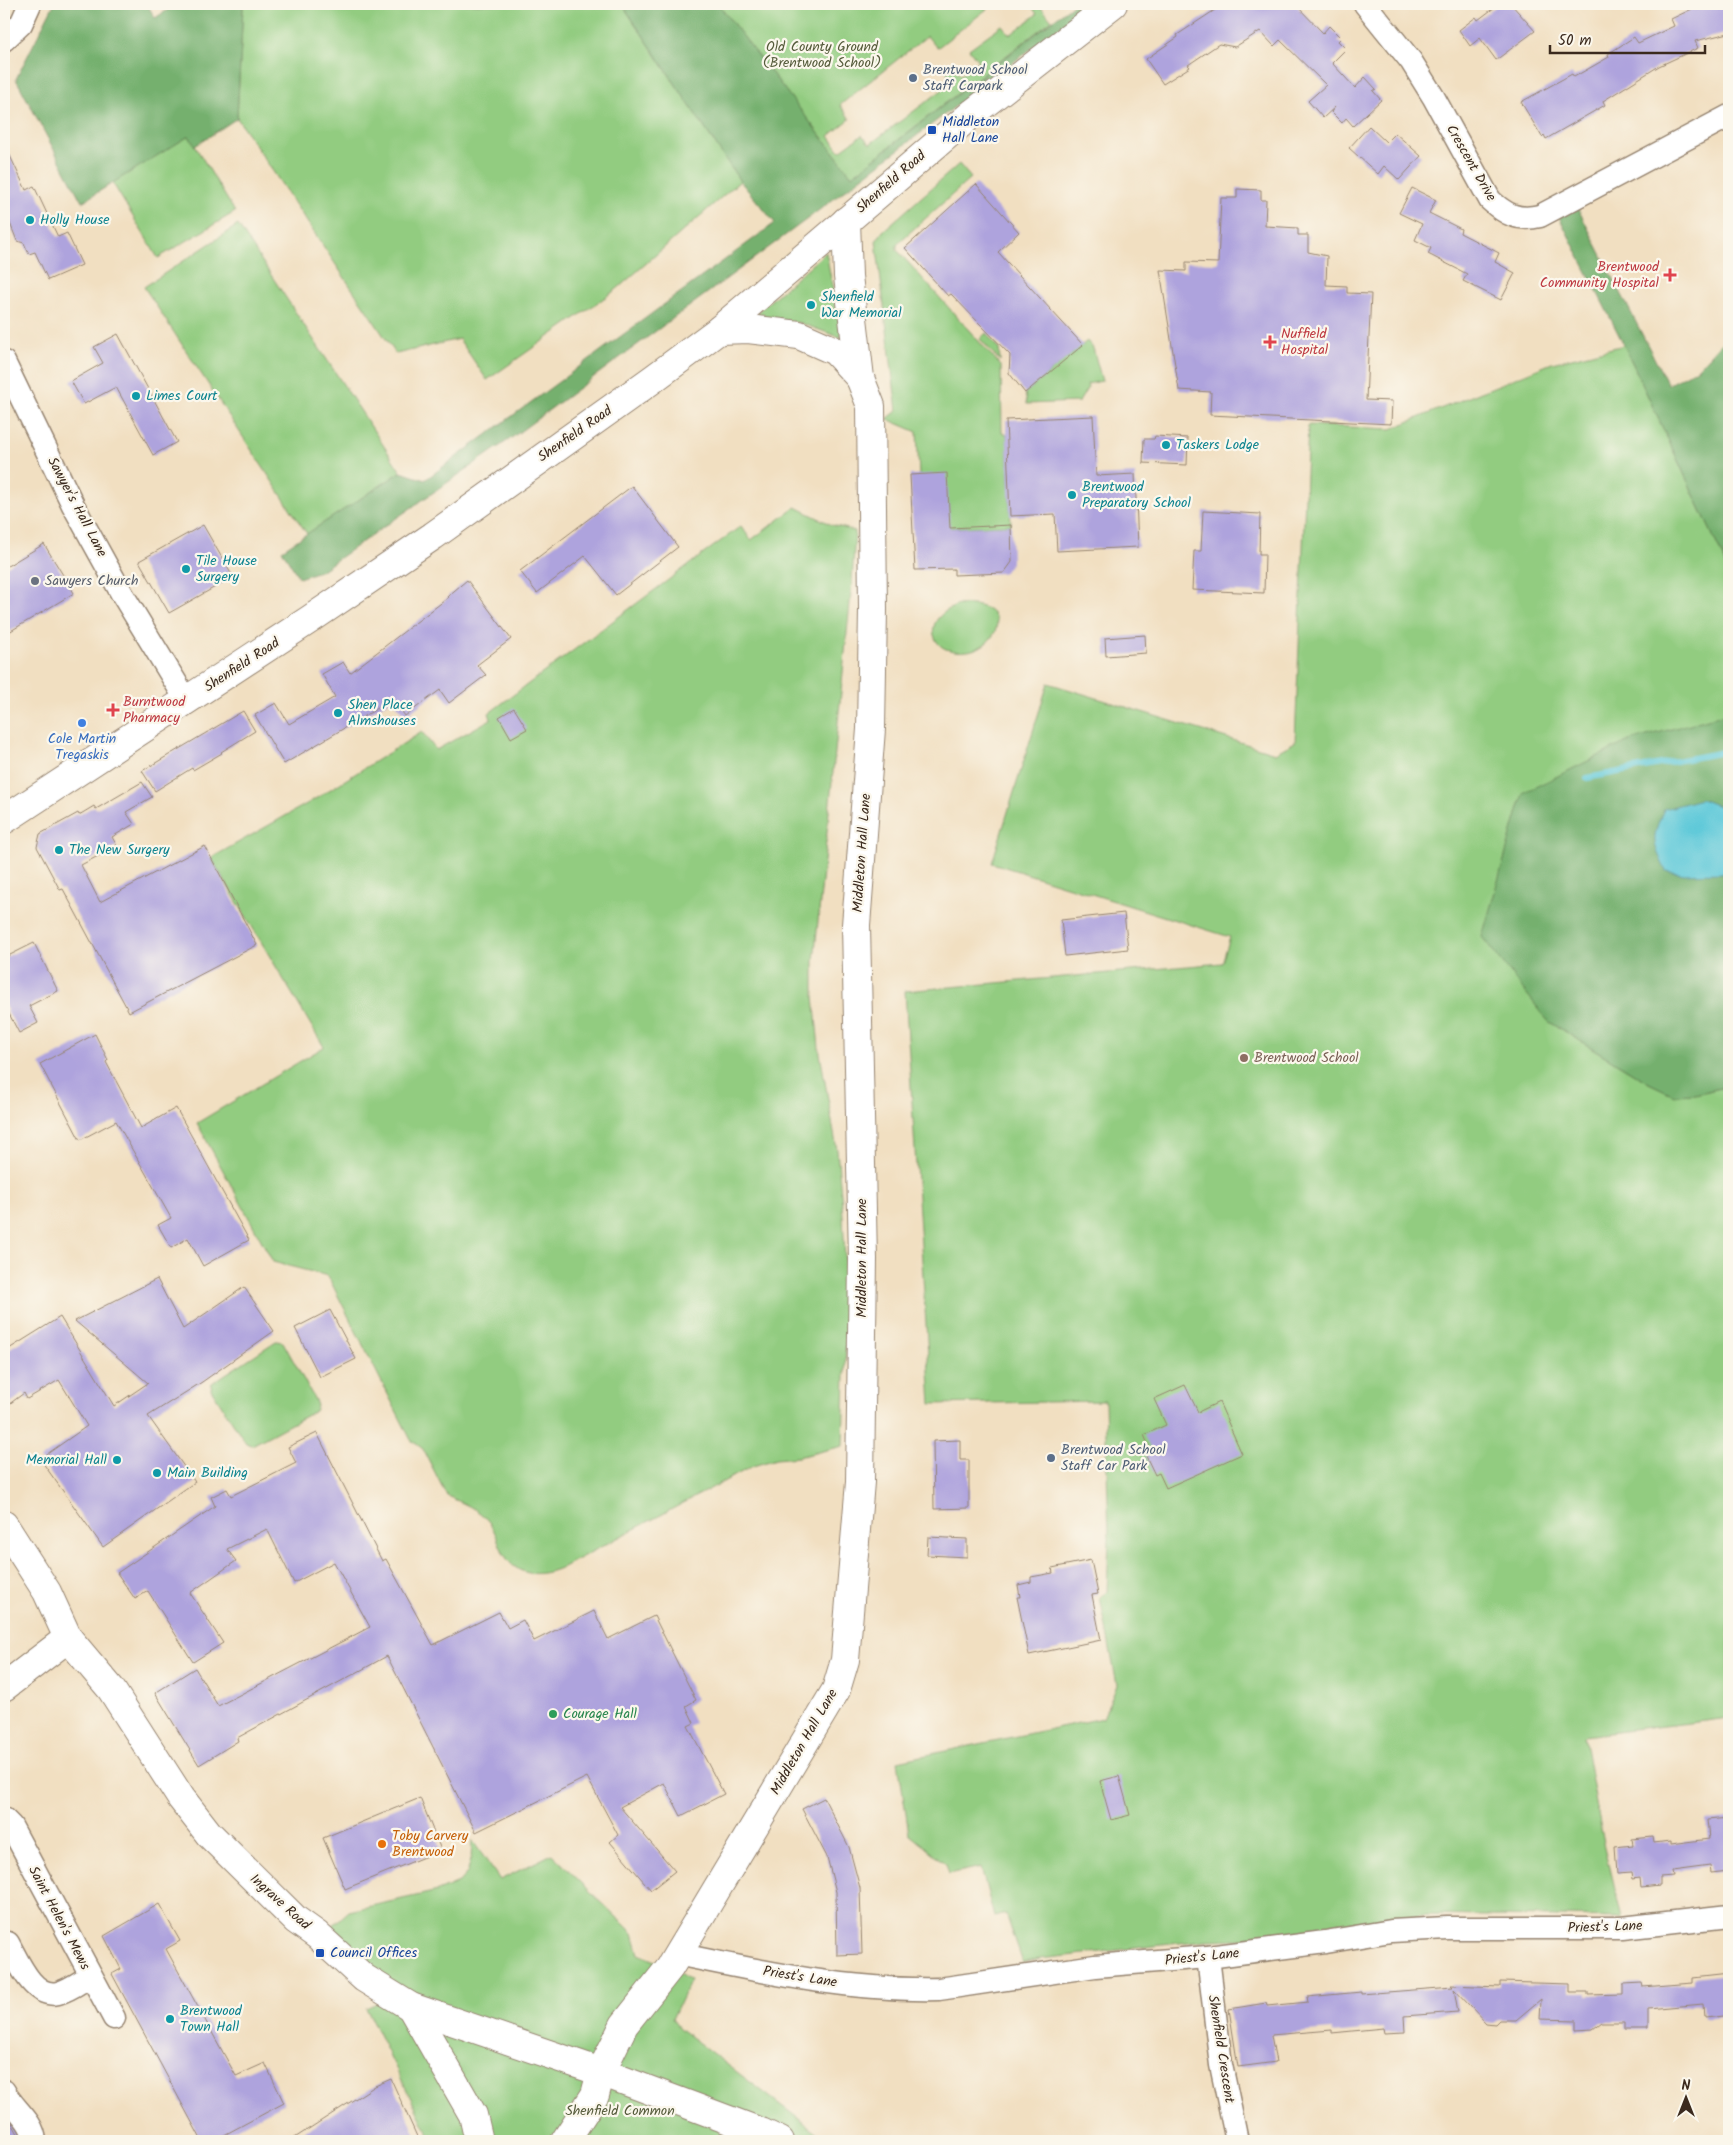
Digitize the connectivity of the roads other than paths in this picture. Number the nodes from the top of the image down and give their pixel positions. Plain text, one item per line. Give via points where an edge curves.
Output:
1 (30, 4) edge
2 (1113, 4) edge
3 (1365, 4) edge
4 (4, 40) edge
5 (1729, 116) edge
6 (846, 221) junction
7 (719, 330) junction
8 (4, 362) edge
9 (860, 378) junction
10 (187, 701) junction
11 (4, 820) edge
12 (4, 1524) edge
13 (68, 1638) junction
14 (4, 1687) edge
15 (4, 1819) edge
16 (1729, 1916) edge
17 (8, 1944) dead end
18 (677, 1954) junction
19 (1208, 1957) junction
20 (90, 1976) junction
21 (411, 2007) junction
22 (114, 2018) dead end
23 (601, 2072) junction
24 (4, 2091) edge
25 (35, 2141) edge
26 (479, 2141) edge
27 (565, 2141) edge
28 (780, 2141) edge
29 (1237, 2141) edge

1 - 4 street via 21,24
2 - 6 main road, Shenfield Road via 974,112
3 - 5 street, Crescent Drive via 1411,61 1490,200 1502,211 1525,220 1540,216
6 - 7 main road, Shenfield Road
6 - 9 main road, Middleton Hall Lane via 848,276
7 - 9 main road, Middleton Hall Lane via 748,329 799,335 835,351
7 - 10 main road, Shenfield Road via 433,536
8 - 10 street, Sawyer's Hall Lane via 73,505
9 - 18 main road, Middleton Hall Lane via 871,406 873,609 871,729 856,925 863,1259 860,1482 845,1660 836,1690
10 - 11 main road, Shenfield Road
12 - 13 main road, Ingrave Road via 47,1592
13 - 14 main road
13 - 21 main road, Ingrave Road via 110,1689 209,1834 296,1920 364,1978
15 - 20 street, Saint Helen's Mews via 11,1826
16 - 19 street, Priest's Lane via 1622,1928 1391,1931
17 - 20 street via 30,1982 45,1991 56,1994
18 - 19 street, Priest's Lane via 775,1974 917,1990 967,1986 1095,1966
18 - 23 main road, Middleton Hall Lane via 624,2026
19 - 29 street, Shenfield Crescent via 1220,2065
20 - 22 street, Saint Helen's Mews
21 - 23 main road, Ingrave Road
21 - 26 main road via 473,2115
23 - 27 main road, Middleton Hall Lane via 595,2095
23 - 28 main road, Ingrave Road
24 - 25 street via 31,2124

